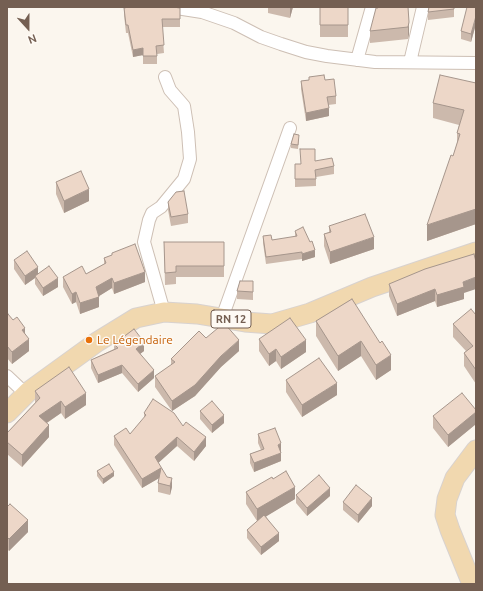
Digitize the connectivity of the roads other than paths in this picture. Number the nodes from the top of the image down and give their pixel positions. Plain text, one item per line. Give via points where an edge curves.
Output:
1 (170, 7) edge
2 (372, 7) edge
3 (423, 7) edge
4 (357, 60) junction
5 (410, 62) junction
6 (476, 63) edge
7 (165, 77) dead end
8 (290, 128) dead end
9 (476, 252) edge
10 (164, 312) junction
11 (222, 318) junction
12 (7, 376) edge
13 (26, 394) junction
14 (7, 414) edge
15 (476, 450) edge
16 (472, 584) edge

1 - 4 street via 202,12 234,23 261,37 306,52
2 - 4 street
3 - 5 street
4 - 5 street
5 - 6 street
7 - 10 street via 170,90 184,106 190,159 184,179 148,220 144,242
8 - 11 street
9 - 11 main road, RN 12 via 372,287 310,313 272,324
10 - 11 main road, RN 12
10 - 13 main road, RN 12 via 136,318 97,342
12 - 13 street
13 - 14 main road, RN 12
15 - 16 main road via 455,478 447,499 446,515

